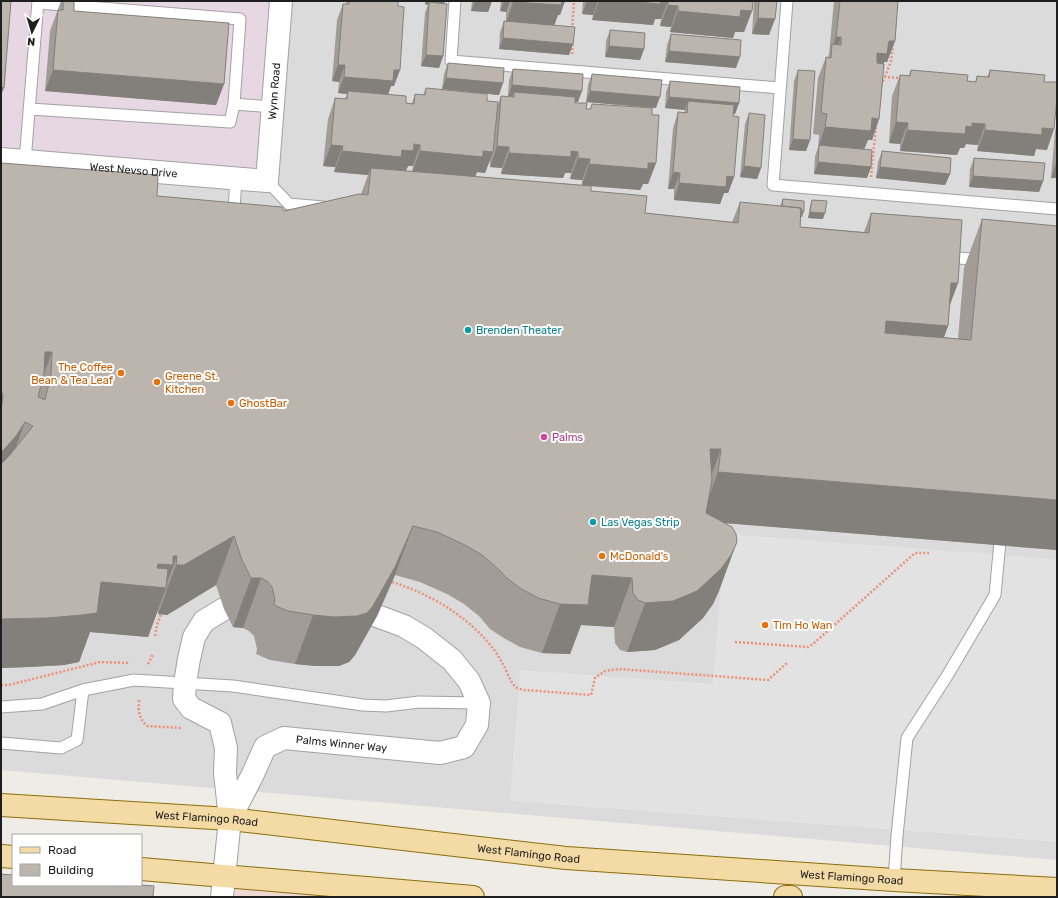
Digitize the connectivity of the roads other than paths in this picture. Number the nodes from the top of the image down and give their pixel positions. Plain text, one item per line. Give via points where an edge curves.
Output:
1 (281, 1) edge
2 (456, 1) edge
3 (787, 1) edge
4 (38, 2) edge
5 (780, 88) junction
6 (234, 104) junction
7 (273, 107) junction
8 (30, 109) junction
9 (14, 163) edge
10 (236, 179) junction
11 (267, 181) junction
12 (336, 208) edge
13 (1057, 209) edge
14 (234, 210) edge
15 (932, 256) edge
16 (994, 261) edge
17 (1002, 517) edge
18 (224, 609) dead end
19 (377, 616) edge
20 (185, 683) junction
21 (83, 690) junction
22 (478, 702) junction
23 (1, 707) edge
24 (1, 743) edge
25 (1, 805) edge
26 (230, 819) junction
27 (1, 856) edge
28 (12, 857) edge
29 (142, 869) edge
30 (223, 886) edge
31 (887, 889) edge
32 (1057, 889) edge
33 (473, 897) edge
34 (785, 897) edge
35 (791, 897) edge

1 - 7 street, Wynn Road
2 - 5 lane via 451,61
3 - 5 lane
4 - 6 lane via 240,19
4 - 8 lane
5 - 13 lane via 773,185
6 - 7 lane
6 - 8 lane via 230,122
7 - 11 street, Wynn Road
8 - 9 lane
9 - 10 street, West Nevso Drive
10 - 11 street, West Nevso Drive
10 - 14 lane
11 - 12 lane via 289,204
15 - 16 lane
17 - 31 lane via 995,595 907,738 897,836
18 - 20 street via 204,621 194,637
19 - 22 street, Palms Winner Way via 404,626 452,660 469,681
20 - 21 lane via 134,680
20 - 22 lane via 233,686 363,705
20 - 26 street via 184,699 190,708 220,723 226,748 225,773
21 - 23 lane via 42,704
21 - 24 lane via 77,740 62,748
22 - 26 street, Palms Winner Way via 477,725 464,747 440,753 284,738 265,747
25 - 26 main road, West Flamingo Road
26 - 30 street
26 - 31 main road, West Flamingo Road via 566,858
27 - 28 main road
29 - 30 main road
30 - 33 main road
31 - 32 main road, West Flamingo Road
34 - 35 main road

